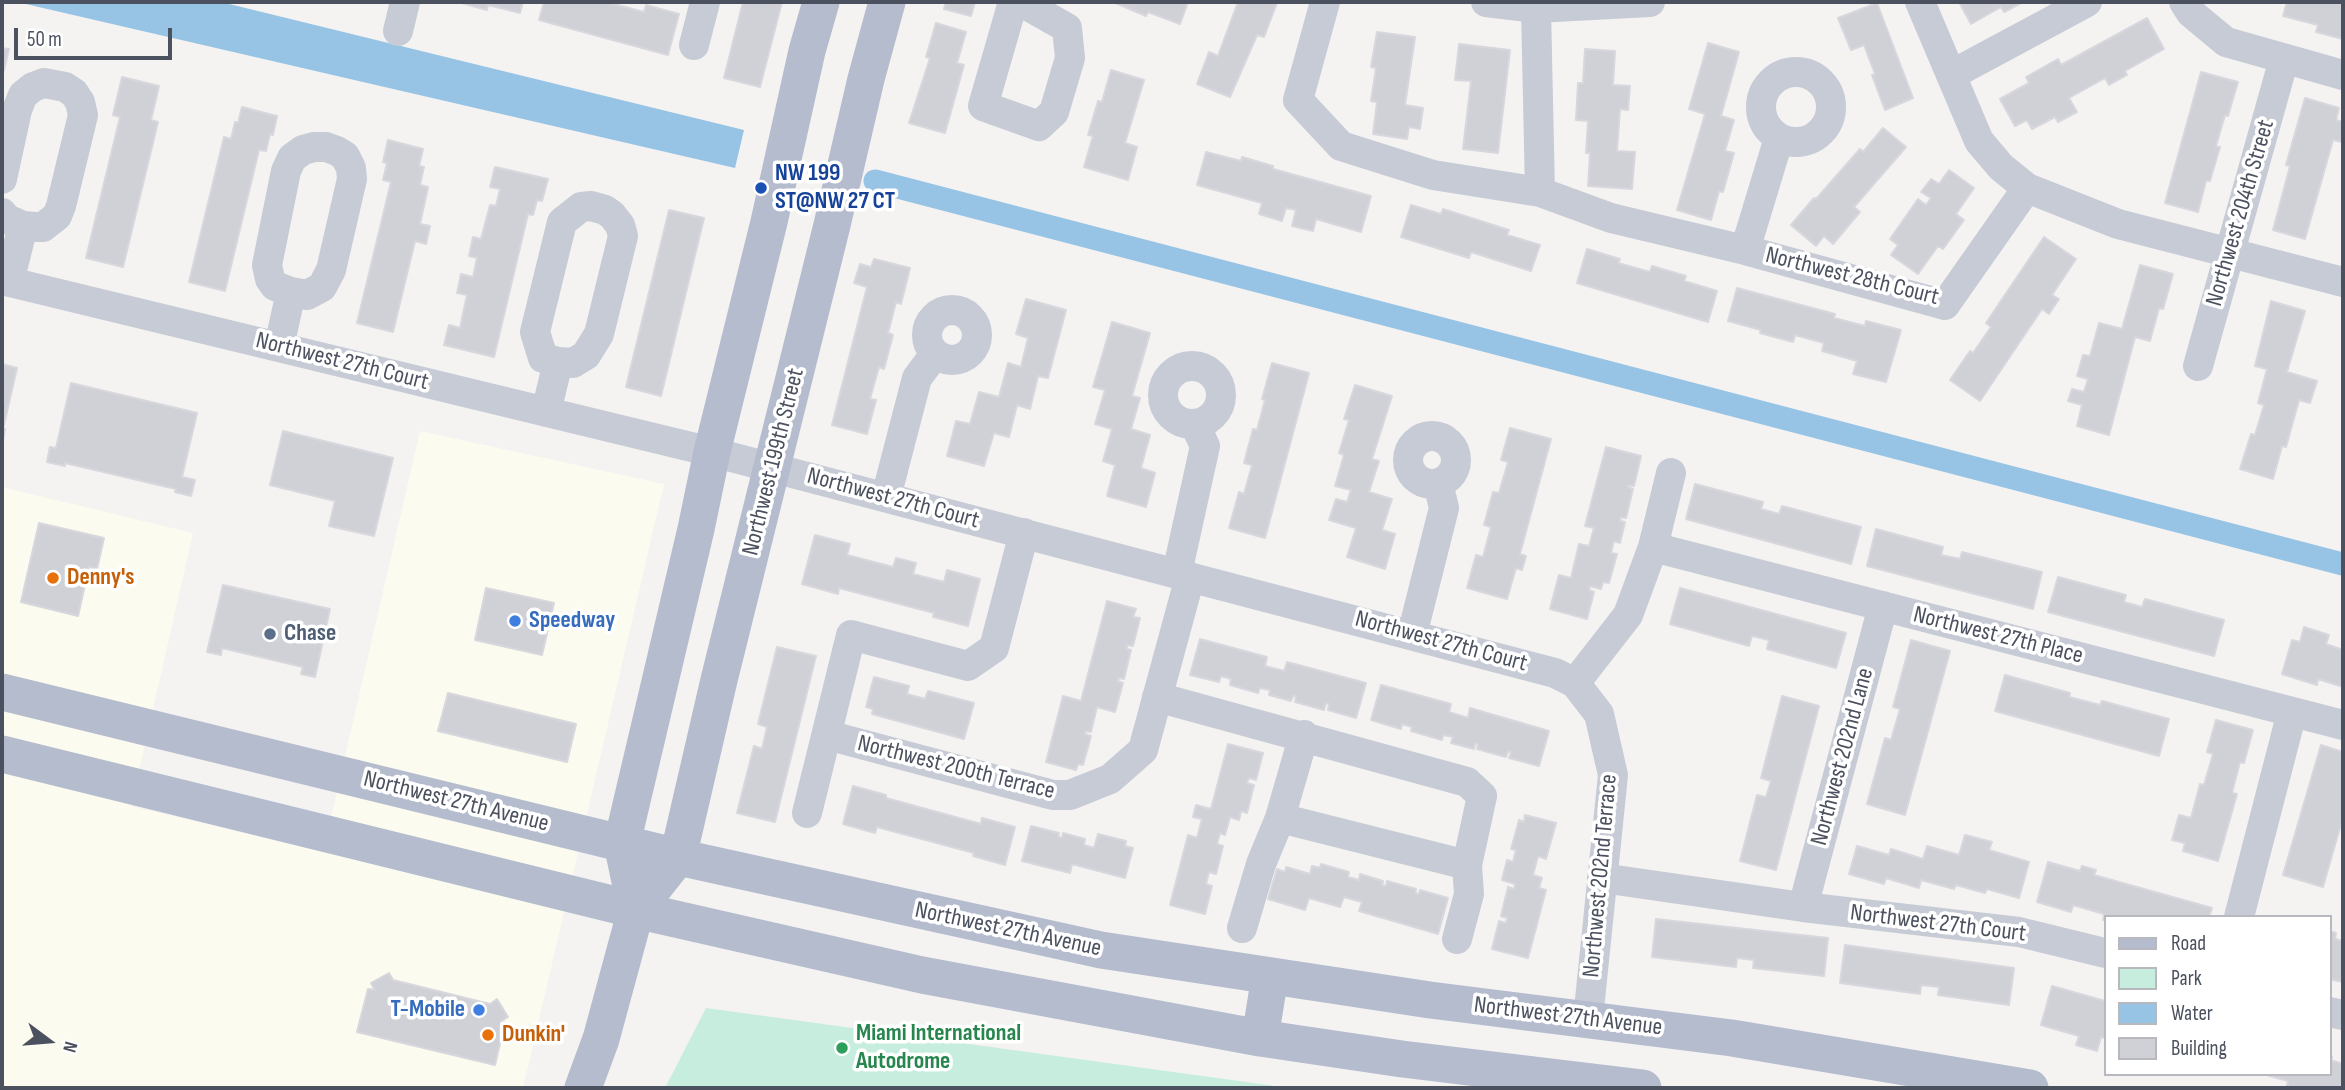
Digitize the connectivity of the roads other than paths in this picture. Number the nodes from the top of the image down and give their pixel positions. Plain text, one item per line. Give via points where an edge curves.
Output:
1 (405, 2) edge
2 (705, 2) edge
3 (821, 2) edge
4 (887, 2) edge
5 (1013, 2) edge
6 (1021, 2) edge
7 (1325, 2) edge
8 (1486, 2) edge
9 (1650, 2) edge
10 (1920, 2) edge
11 (2087, 2) edge
12 (2184, 2) edge
13 (1536, 8) junction
14 (398, 30) dead end
15 (694, 45) dead end
16 (2284, 59) junction
17 (1951, 75) junction
18 (2343, 75) edge
19 (1779, 138) dead end
20 (2, 178) edge
21 (2027, 188) junction
22 (1540, 192) junction
23 (13, 219) edge
24 (1745, 250) junction
25 (2231, 254) junction
26 (6, 281) edge
27 (2343, 282) edge
28 (291, 292) junction
29 (279, 347) junction
30 (935, 354) dead end
31 (558, 362) junction
32 (2198, 366) dead end
33 (546, 412) junction
34 (1195, 425) dead end
35 (712, 452) junction
36 (773, 467) junction
37 (1671, 473) dead end
38 (1438, 483) dead end
39 (886, 497) junction
40 (1024, 533) junction
41 (1653, 547) junction
42 (1184, 575) junction
43 (1883, 606) junction
44 (1412, 635) junction
45 (1575, 683) junction
46 (2, 692) edge
47 (1157, 697) junction
48 (2292, 712) junction
49 (2343, 725) edge
50 (827, 735) junction
51 (1304, 735) junction
52 (2, 754) edge
53 (807, 813) dead end
54 (1280, 818) junction
55 (622, 843) junction
56 (678, 856) junction
57 (1467, 865) junction
58 (1602, 878) junction
59 (1804, 907) junction
60 (636, 910) junction
61 (2240, 915) edge
62 (1242, 928) dead end
63 (1457, 939) dead end
64 (2104, 953) edge
65 (1270, 976) junction
66 (1588, 1019) junction
67 (1260, 1038) junction
68 (1889, 1076) edge
69 (583, 1088) edge
70 (1643, 1088) edge
71 (2030, 1088) edge

1 - 14 street
2 - 15 street
3 - 35 main road, Northwest 199th Street
4 - 36 main road, Northwest 199th Street
5 - 6 street via 983,106 1039,126 1054,112 1070,58 1068,28
7 - 22 street, Northwest 28th Court via 1298,100 1341,146 1433,175
8 - 13 street
9 - 13 street
10 - 17 street
11 - 17 street
12 - 16 street via 2226,42
13 - 22 street
16 - 18 street
16 - 25 street, Northwest 204th Street
17 - 21 street via 1979,141
19 - 24 street, Northwest 28th Court
20 - 23 street via 23,95 44,83 74,93 83,115 57,216 43,227
21 - 24 street, Northwest 28th Court via 1945,305
21 - 25 street via 2118,224
22 - 24 street, Northwest 28th Court via 1611,218
23 - 26 street
25 - 27 street
25 - 32 street, Northwest 204th Street
26 - 29 street, Northwest 27th Court
28 - 28 street via 275,286 267,265 286,171 292,158 303,150 326,147 345,156 352,179 331,270 314,293
28 - 29 street
29 - 33 street, Northwest 27th Court
30 - 39 street via 917,378
31 - 31 street via 573,363 586,355 599,334 623,236 620,225 605,210 592,206 581,207 562,222 535,332 544,358
31 - 33 street
33 - 35 street, Northwest 27th Court
34 - 42 street, Northwest 200th Terrace via 1205,446
35 - 36 street, Northwest 27th Court
35 - 55 main road, Northwest 199th Street
36 - 39 street, Northwest 27th Court
36 - 56 main road, Northwest 199th Street
37 - 41 street
38 - 44 street via 1444,508
39 - 40 street, Northwest 27th Court
40 - 42 street, Northwest 27th Court
40 - 50 street via 994,648 968,666 851,635
41 - 43 street, Northwest 27th Place
41 - 45 street via 1628,615
42 - 44 street, Northwest 27th Court
42 - 47 street, Northwest 200th Terrace
43 - 48 street, Northwest 27th Place
43 - 59 street, Northwest 202nd Lane
44 - 45 street, Northwest 27th Court via 1555,673
45 - 58 street, Northwest 202nd Terrace via 1599,714 1613,775
46 - 55 main road, Northwest 27th Avenue
47 - 50 street, Northwest 200th Terrace via 1143,750 1110,779 1070,795 1053,795
47 - 51 street
48 - 49 street, Northwest 27th Place
48 - 61 street
50 - 53 street
51 - 54 street
51 - 57 street via 1467,782 1482,796
52 - 60 main road
54 - 57 street
54 - 62 street
55 - 56 main road, Northwest 27th Avenue
55 - 60 main road, Northwest 199th Street
56 - 60 main road, Northwest 199th Street
56 - 65 main road, Northwest 27th Avenue via 1089,947
57 - 63 street via 1469,894
58 - 59 street, Northwest 27th Court
58 - 66 street, Northwest 202nd Terrace
59 - 64 street, Northwest 27th Court via 2019,932
60 - 67 main road via 922,975
60 - 69 main road, Northwest 199th Street
65 - 66 main road, Northwest 27th Avenue
65 - 67 main road
66 - 68 main road, Northwest 27th Avenue via 1732,1038
67 - 70 main road
68 - 71 main road, Northwest 27th Avenue

